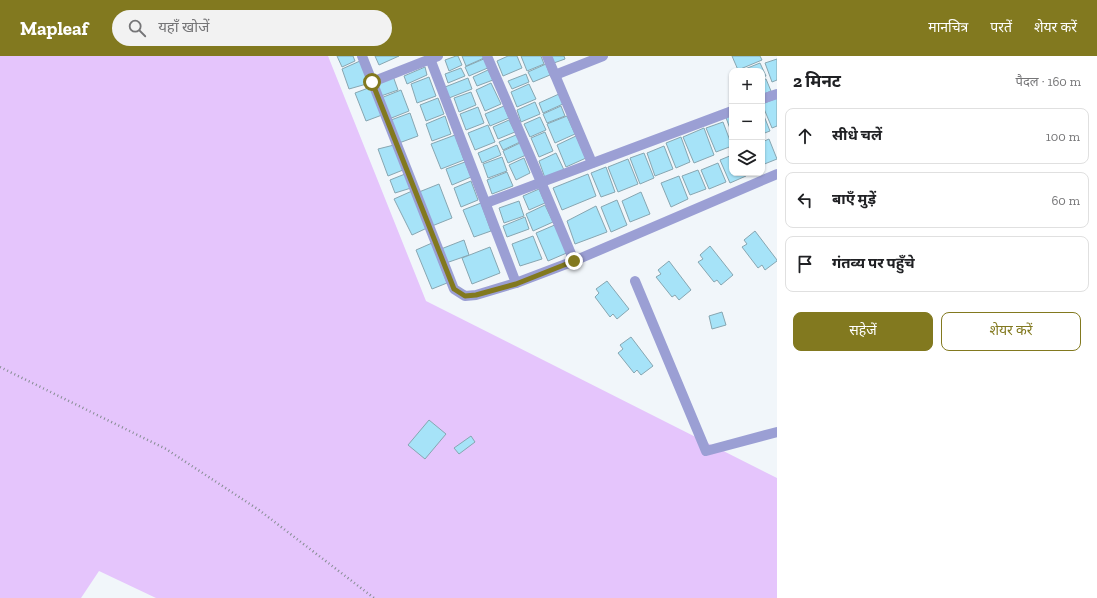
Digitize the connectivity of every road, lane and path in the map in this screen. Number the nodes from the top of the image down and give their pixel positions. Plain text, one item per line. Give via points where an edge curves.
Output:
1 (362, 56) edge
2 (487, 56) edge
3 (547, 56) edge
4 (603, 56) edge
5 (433, 57) edge
6 (555, 75) junction
7 (372, 82) junction
8 (777, 94) edge
9 (765, 98) edge
10 (729, 111) edge
11 (592, 163) junction
12 (777, 174) edge
13 (541, 182) junction
14 (486, 203) junction
15 (574, 261) junction
16 (635, 281) dead end
17 (516, 284) junction
18 (0, 367) edge
19 (777, 432) edge
20 (374, 598) edge

1 - 7 street
2 - 13 street
3 - 6 street
4 - 6 street
5 - 7 street
5 - 14 street
6 - 11 street
7 - 17 street via 454,289 465,296
8 - 9 street
10 - 11 street
11 - 13 street
12 - 15 street
13 - 14 street
13 - 15 street
14 - 17 street
15 - 17 street
16 - 19 street via 706,451
18 - 20 path via 166,449 259,510

